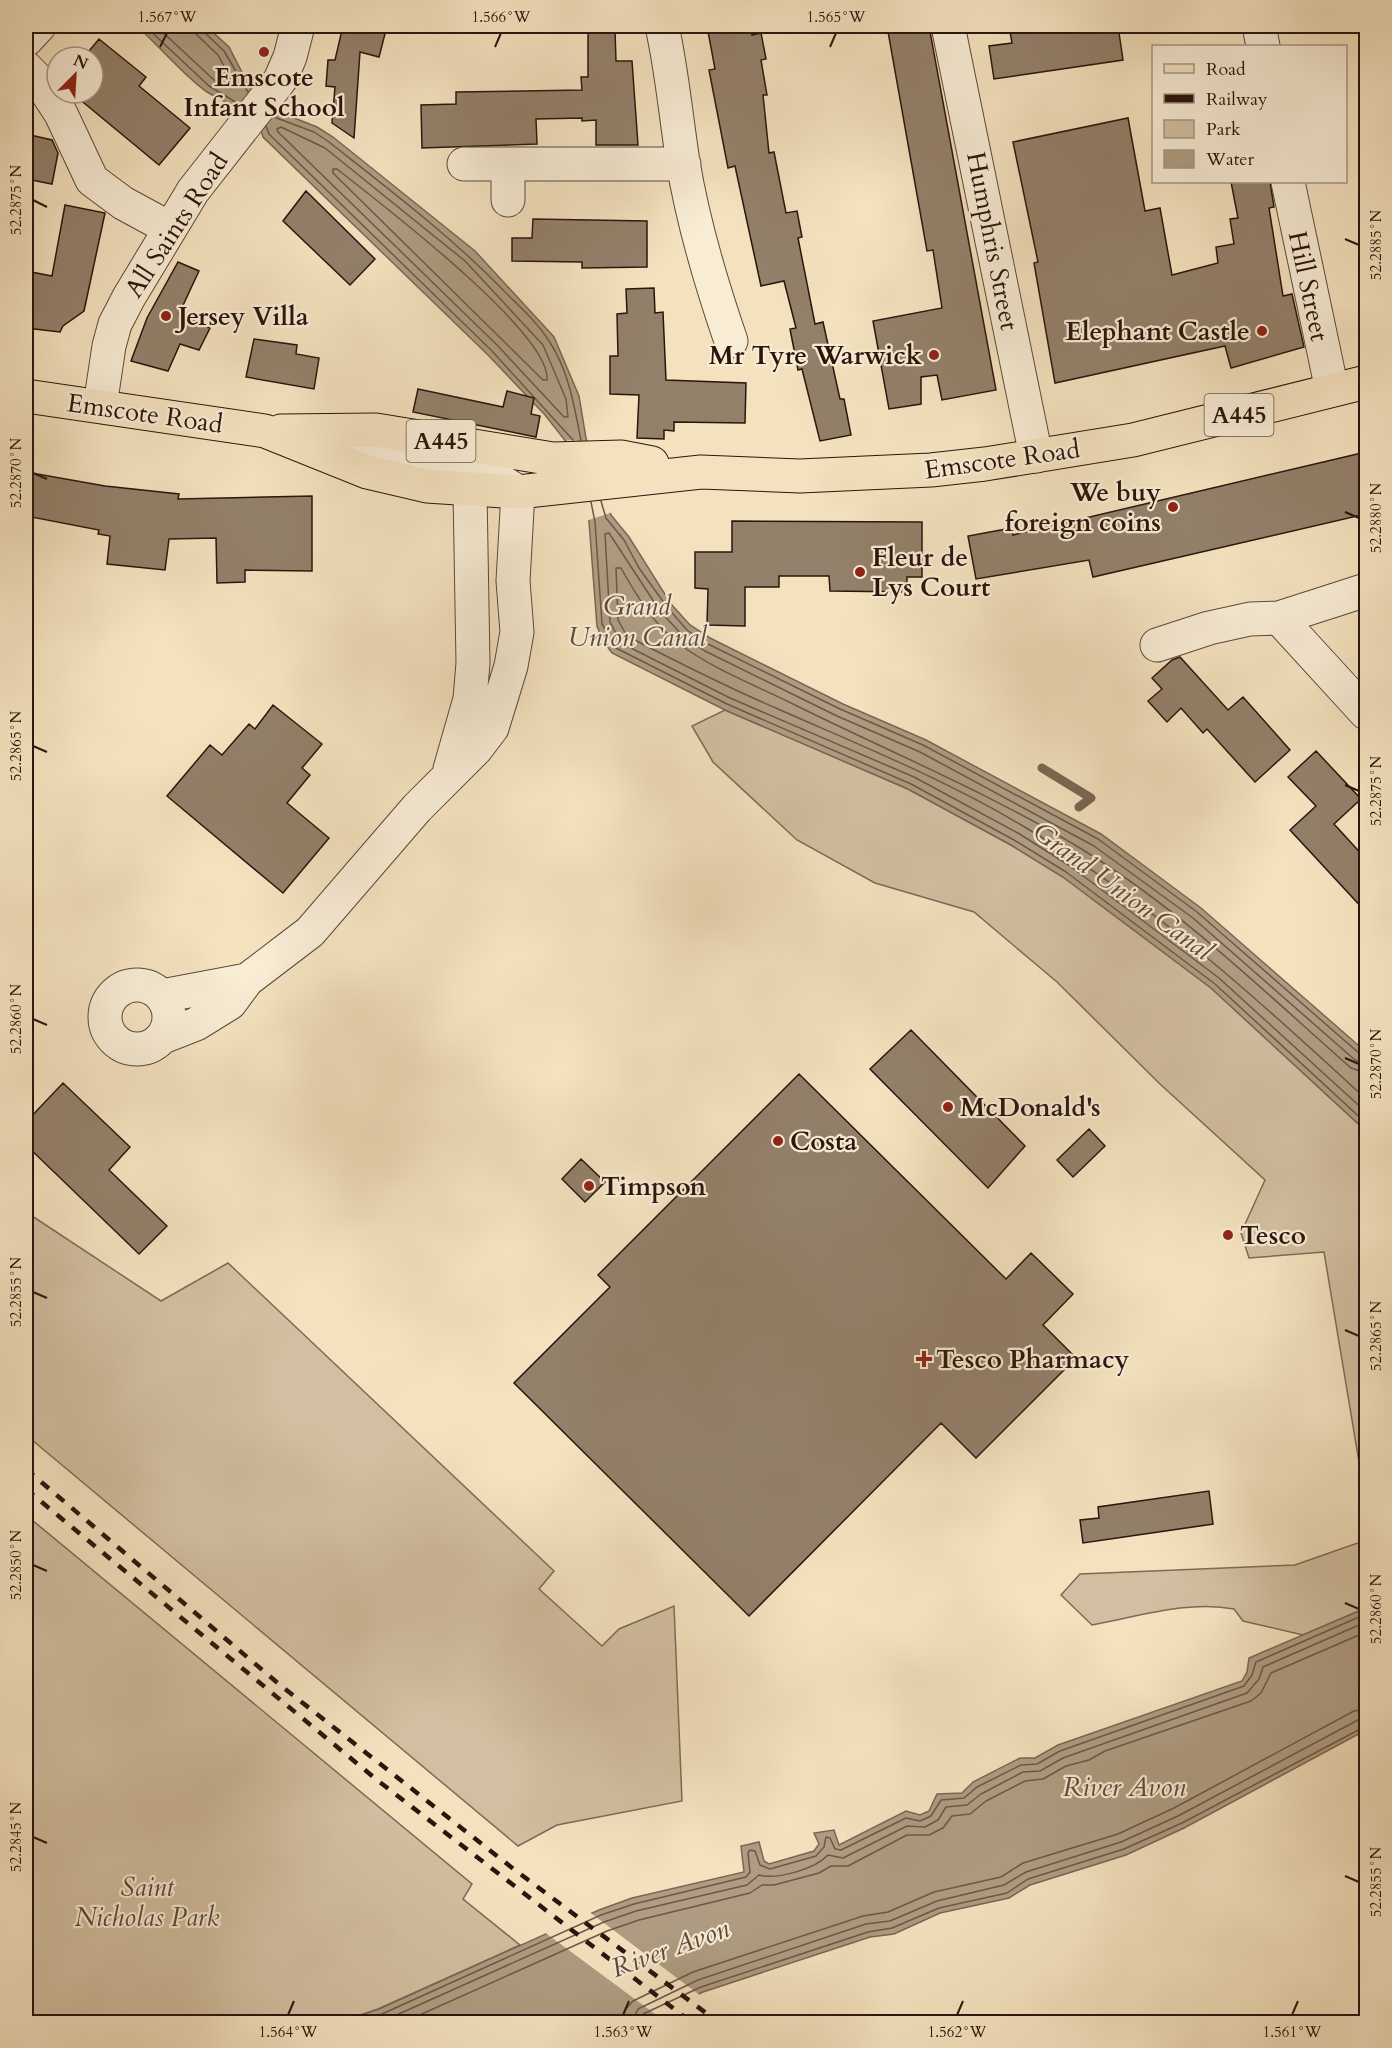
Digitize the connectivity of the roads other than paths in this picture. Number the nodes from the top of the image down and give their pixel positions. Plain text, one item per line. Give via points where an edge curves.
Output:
1 (39, 26) edge
2 (298, 26) edge
3 (662, 26) edge
4 (948, 26) edge
5 (1259, 26) edge
6 (26, 40) edge
7 (1263, 45) edge
8 (26, 68) edge
9 (464, 164) dead end
10 (508, 164) junction
11 (684, 164) junction
12 (1288, 183) edge
13 (508, 200) dead end
14 (169, 228) junction
15 (731, 341) dead end
16 (1366, 382) edge
17 (1332, 390) junction
18 (26, 396) edge
19 (100, 406) junction
20 (328, 430) junction
21 (265, 432) junction
22 (1036, 456) junction
23 (565, 468) junction
24 (494, 486) junction
25 (1366, 590) edge
26 (1279, 618) junction
27 (1157, 645) dead end
28 (1366, 713) edge
29 (449, 774) junction
30 (247, 980) junction
31 (162, 996) junction
32 (163, 1037) junction

1 - 6 street
2 - 14 street, All Saints Road via 284,72 274,89
3 - 11 street via 672,67
4 - 22 street, Humphris Street
5 - 7 street
8 - 14 street via 61,114 92,180 123,203
9 - 10 street
10 - 11 street
10 - 13 street
11 - 15 street via 709,278
12 - 17 street, Hill Street
14 - 19 street, All Saints Road via 115,324
16 - 17 main road, Emscote Road / A445
17 - 22 main road, Emscote Road / A445 via 1203,425
18 - 19 main road, Emscote Road / A445
19 - 21 main road, Emscote Road / A445
20 - 21 main road, Emscote Road / A445
20 - 23 main road, Emscote Road / A445 via 376,430
20 - 24 street
21 - 24 main road, Emscote Road / A445 via 367,472 427,486
22 - 23 main road, Emscote Road / A445 via 908,471 800,476
23 - 24 main road, Emscote Road / A445
24 - 29 street via 470,699
24 - 29 street via 513,581 517,632 492,728
25 - 26 street
26 - 27 street via 1219,625
26 - 28 street
29 - 30 street via 310,932
30 - 31 street
30 - 32 street via 230,1003 196,1024
31 - 32 street via 170,1016
31 - 32 street via 146,987 127,987 111,999 105,1018 111,1036 127,1048 147,1048

